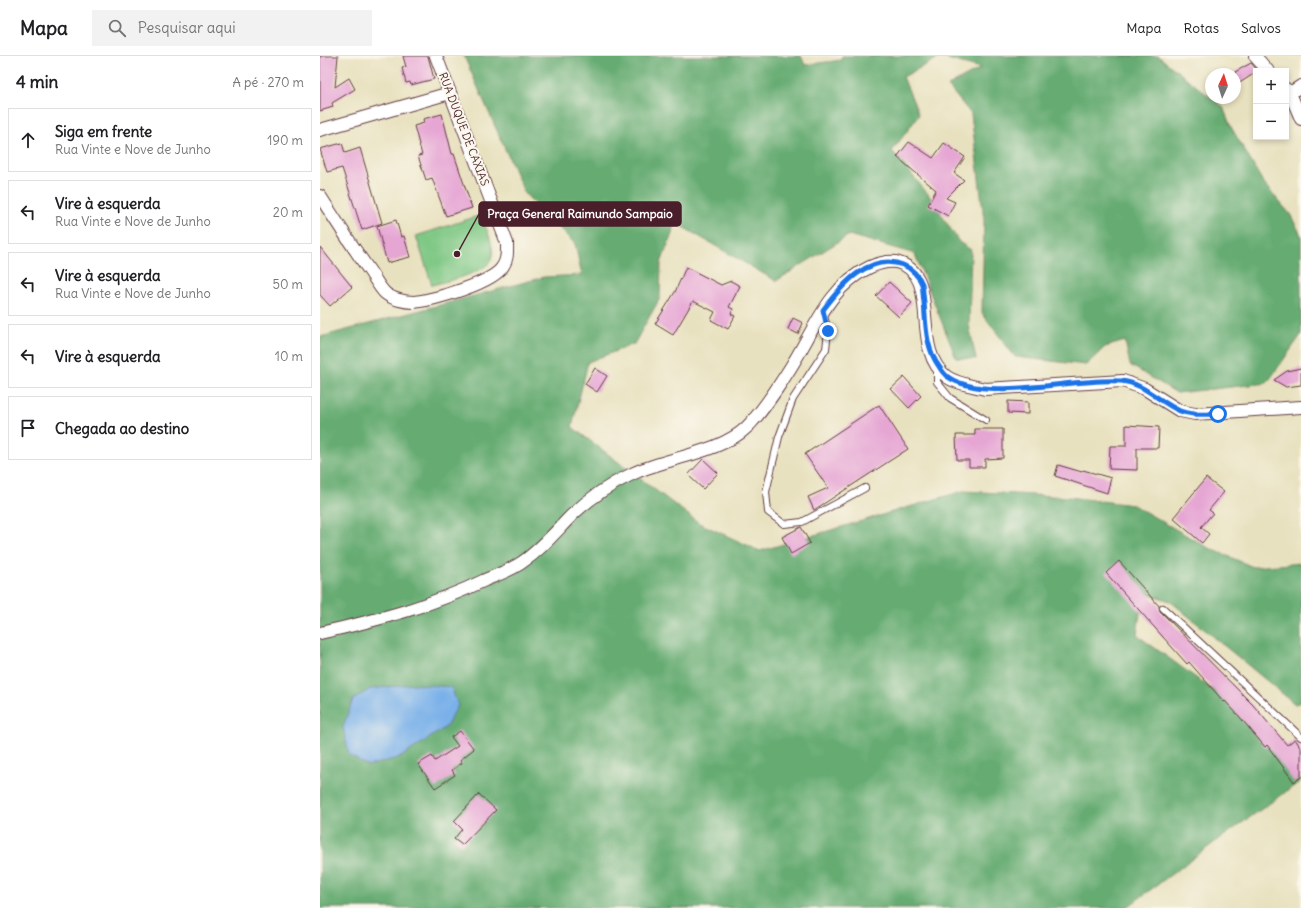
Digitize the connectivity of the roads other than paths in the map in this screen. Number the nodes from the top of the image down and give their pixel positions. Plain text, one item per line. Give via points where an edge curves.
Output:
1 (436, 56) edge
2 (1255, 56) edge
3 (1265, 68) edge
4 (1301, 86) edge
5 (1289, 91) edge
6 (450, 93) junction
7 (1289, 93) edge
8 (1301, 119) edge
9 (320, 130) edge
10 (320, 196) edge
11 (823, 310) junction
12 (937, 364) junction
13 (1301, 407) edge
14 (986, 420) dead end
15 (865, 488) dead end
16 (1163, 608) dead end
17 (320, 633) edge
18 (1301, 737) edge

1 - 6 street, RUA DUQUE DE CAXIAS
2 - 3 street
4 - 5 street
6 - 9 street
6 - 10 street, RUA DUQUE DE CAXIAS via 507,243 508,255 503,267 494,276 440,296 413,302 398,300 385,292 348,241
7 - 8 street
11 - 12 street via 840,288 857,273 881,262 895,262 907,267 916,274 922,284 926,338 932,358
11 - 15 lane via 828,331 826,349 793,399 779,436 766,492 768,512 784,524 802,522
11 - 17 street via 789,369 745,429 714,447 632,473 600,492 574,514 553,537 514,567 462,591 388,618
12 - 13 street via 947,377 985,389 1122,381 1145,389 1180,411 1195,414
12 - 14 lane via 937,382 950,398
16 - 18 lane

